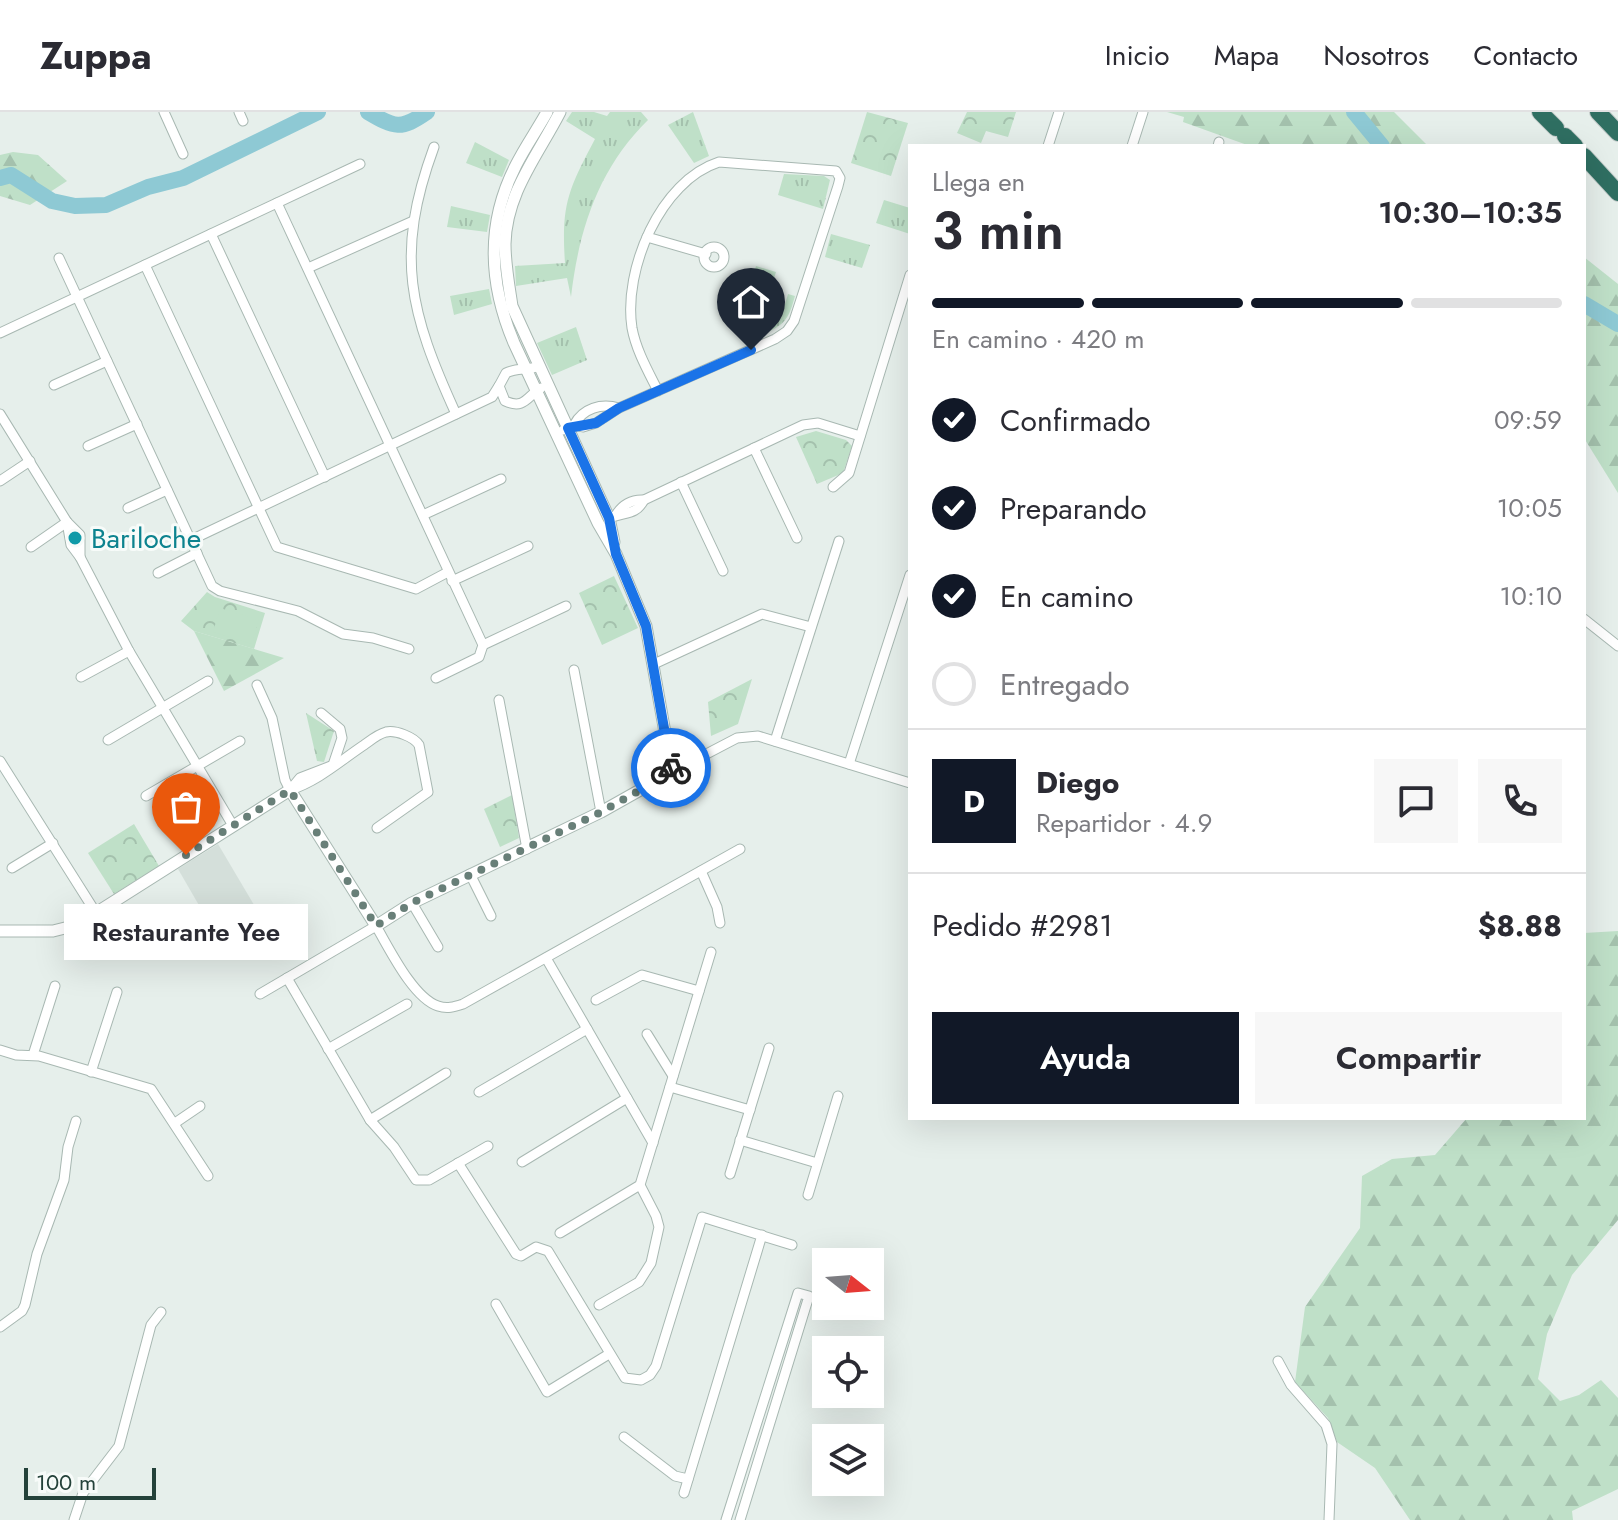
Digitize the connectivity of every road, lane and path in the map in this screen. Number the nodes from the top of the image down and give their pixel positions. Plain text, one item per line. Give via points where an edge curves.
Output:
1 (164, 112) edge
2 (547, 112) edge
3 (560, 112) edge
4 (1059, 112) edge
5 (1143, 112) edge
6 (1540, 112) edge
7 (1598, 112) edge
8 (1618, 133) edge
9 (1565, 137) edge
10 (1049, 144) edge
11 (1133, 144) edge
12 (434, 147) dead end
13 (183, 154) dead end
14 (1586, 158) edge
15 (360, 164) dead end
16 (1618, 193) edge
17 (277, 203) junction
18 (413, 221) junction
19 (501, 228) junction
20 (211, 234) junction
21 (647, 237) junction
22 (706, 254) dead end
23 (59, 258) dead end
24 (145, 265) junction
25 (308, 268) junction
26 (908, 281) edge
27 (77, 296) junction
28 (0, 333) edge
29 (107, 361) junction
30 (533, 368) junction
31 (54, 385) dead end
32 (499, 386) junction
33 (542, 387) junction
34 (658, 391) junction
35 (492, 397) junction
36 (505, 401) junction
37 (619, 408) junction
38 (0, 414) edge
39 (456, 414) junction
40 (137, 424) junction
41 (571, 426) junction
42 (556, 433) junction
43 (860, 436) junction
44 (391, 445) junction
45 (88, 446) dead end
46 (754, 448) junction
47 (30, 461) junction
48 (325, 477) junction
49 (501, 479) dead end
50 (0, 481) edge
51 (681, 482) junction
52 (833, 487) dead end
53 (167, 490) junction
54 (128, 508) dead end
55 (259, 508) junction
56 (423, 515) junction
57 (608, 519) junction
58 (67, 522) junction
59 (797, 538) dead end
60 (191, 540) junction
61 (839, 541) dead end
62 (528, 546) dead end
63 (31, 547) dead end
64 (197, 553) junction
65 (723, 571) dead end
66 (158, 573) dead end
67 (450, 576) junction
68 (908, 581) edge
69 (566, 606) dead end
70 (1586, 621) edge
71 (811, 627) junction
72 (483, 645) junction
73 (1618, 646) edge
74 (409, 649) dead end
75 (129, 651) junction
76 (654, 664) junction
77 (574, 670) dead end
78 (81, 677) dead end
79 (436, 678) dead end
80 (208, 681) dead end
81 (257, 685) dead end
82 (499, 700) dead end
83 (163, 707) junction
84 (321, 713) dead end
85 (108, 740) dead end
86 (240, 741) dead end
87 (775, 741) junction
88 (849, 764) junction
89 (1, 765) edge
90 (197, 765) junction
91 (333, 765) junction
92 (672, 772) junction
93 (908, 782) edge
94 (290, 790) junction
95 (146, 796) dead end
96 (601, 812) junction
97 (232, 824) junction
98 (377, 828) dead end
99 (53, 843) junction
100 (527, 849) junction
101 (740, 849) dead end
102 (12, 868) dead end
103 (701, 871) junction
104 (470, 874) junction
105 (412, 903) junction
106 (96, 913) junction
107 (491, 916) dead end
108 (720, 923) dead end
109 (376, 926) junction
110 (0, 931) edge
111 (438, 947) dead end
112 (711, 952) dead end
113 (546, 958) junction
114 (287, 978) junction
115 (55, 986) dead end
116 (699, 991) junction
117 (117, 992) dead end
118 (260, 994) dead end
119 (596, 1000) dead end
120 (407, 1004) dead end
121 (587, 1029) junction
122 (647, 1034) dead end
123 (769, 1048) dead end
124 (328, 1049) junction
125 (0, 1050) edge
126 (33, 1055) junction
127 (91, 1072) junction
128 (446, 1073) dead end
129 (672, 1082) junction
130 (479, 1092) dead end
131 (838, 1096) dead end
132 (627, 1098) junction
133 (200, 1106) dead end
134 (750, 1110) junction
135 (661, 1115) junction
136 (370, 1120) junction
137 (76, 1121) dead end
138 (175, 1123) junction
139 (645, 1129) junction
140 (740, 1140) junction
141 (653, 1143) junction
142 (488, 1146) dead end
143 (522, 1162) dead end
144 (458, 1163) junction
145 (817, 1163) junction
146 (730, 1174) dead end
147 (208, 1176) dead end
148 (640, 1185) junction
149 (808, 1195) dead end
150 (560, 1233) dead end
151 (762, 1235) junction
152 (792, 1245) dead end
153 (496, 1304) dead end
154 (599, 1305) dead end
155 (161, 1312) dead end
156 (0, 1327) edge
157 (609, 1354) junction
158 (1278, 1361) dead end
159 (772, 1370) junction
160 (784, 1372) junction
161 (624, 1437) dead end
162 (750, 1440) junction
163 (763, 1443) junction
164 (688, 1479) junction
165 (684, 1493) dead end
166 (727, 1515) edge
167 (741, 1517) edge
168 (74, 1520) edge
169 (1329, 1520) edge

1 - 13 street
2 - 19 street via 512,173
3 - 19 street
4 - 10 street
5 - 11 street
6 - 9 highway
7 - 8 highway
12 - 18 street
14 - 16 highway
15 - 17 street
17 - 20 street
17 - 25 street
18 - 25 street
18 - 39 street via 410,262 416,308 424,341
19 - 30 street via 512,306
20 - 24 street
20 - 48 street
21 - 22 street
21 - 34 street via 631,296 632,329
21 - 34 street via 678,190 705,166 719,162 836,171 840,178 787,331
23 - 27 street
24 - 27 street
24 - 55 street
25 - 44 street
26 - 43 street
27 - 28 street
27 - 29 street
29 - 31 street
29 - 40 street
30 - 32 street via 506,373
30 - 33 street
32 - 35 street
32 - 36 street
33 - 36 street via 522,405
33 - 41 street
33 - 42 street
34 - 37 street
35 - 36 street
35 - 39 street
37 - 41 street via 596,423
37 - 41 street via 592,408
38 - 47 street
39 - 44 street
40 - 45 street
40 - 53 street
41 - 42 street
41 - 57 street
42 - 57 street
43 - 46 street via 811,423
43 - 52 street via 849,473
44 - 48 street
44 - 56 street
46 - 51 street
46 - 59 street
47 - 50 street
47 - 58 street
48 - 55 street
49 - 56 street
51 - 57 street via 629,503
51 - 65 street
53 - 54 street
53 - 60 street
55 - 60 street
55 - 67 street via 277,547 416,589
56 - 67 street
57 - 76 street
58 - 63 street
58 - 75 street via 71,545
60 - 64 street
61 - 71 street
62 - 67 street
64 - 66 street
64 - 74 street via 212,586 220,591 298,611 343,634
67 - 72 street
68 - 88 street
69 - 72 street
70 - 73 street
71 - 76 street via 762,614
71 - 87 street
72 - 79 street via 479,657
75 - 78 street
75 - 83 street
76 - 92 street
77 - 96 street
80 - 83 street
81 - 94 street via 272,718
82 - 100 street
83 - 85 street
83 - 90 street
84 - 91 street via 340,729
86 - 90 street
87 - 88 street
87 - 92 street via 737,738
88 - 93 street
89 - 99 street
90 - 95 street
90 - 97 street
91 - 94 street via 300,778
91 - 98 street via 387,732 416,739 428,792
92 - 96 street
94 - 97 street
94 - 109 street
96 - 100 street
97 - 106 street
99 - 102 street
99 - 106 street
100 - 104 street
101 - 103 street
103 - 108 street
103 - 113 street
104 - 105 street
104 - 107 street
105 - 109 street
105 - 111 street
106 - 110 street via 53,931
109 - 113 street via 411,983 435,1006 463,1004
109 - 114 street
112 - 116 street
113 - 121 street
114 - 118 street
114 - 124 street
115 - 126 street
116 - 119 street via 642,975
116 - 129 street
117 - 127 street
120 - 124 street
121 - 130 street
121 - 132 street
122 - 129 street
123 - 134 street
124 - 136 street
125 - 126 street
126 - 127 street
127 - 138 street via 151,1089
128 - 136 street
129 - 134 street
129 - 135 street
131 - 145 street
132 - 139 street
132 - 143 street
133 - 138 street
134 - 140 street
135 - 139 street
135 - 141 street
136 - 144 street via 416,1180 429,1180
137 - 156 street via 64,1180 25,1305
138 - 147 street
139 - 141 street
140 - 145 street
140 - 146 street
141 - 148 street
142 - 144 street
144 - 157 street via 516,1254 536,1247 548,1251
145 - 149 street
148 - 150 street
148 - 154 street via 659,1227 651,1263 639,1282
151 - 152 street
151 - 157 street via 702,1217 650,1375 625,1378
151 - 164 street
153 - 157 street via 547,1392
155 - 168 street via 151,1325 119,1446 83,1493
158 - 169 street via 1326,1425 1332,1444
159 - 160 street
159 - 160 street via 798,1293 809,1296
159 - 162 street
160 - 163 street
161 - 164 street via 675,1476
162 - 163 street
162 - 166 street
163 - 167 street
164 - 165 street
166 - 167 street

